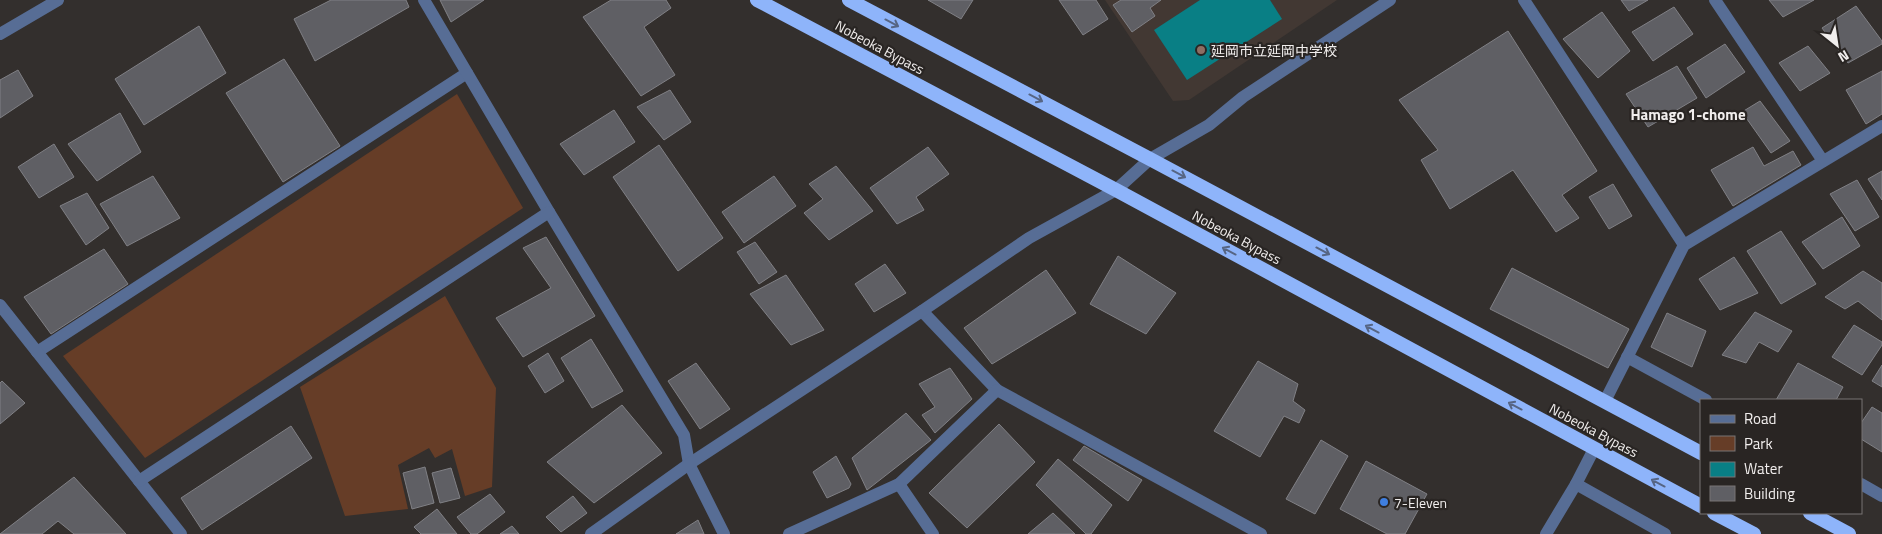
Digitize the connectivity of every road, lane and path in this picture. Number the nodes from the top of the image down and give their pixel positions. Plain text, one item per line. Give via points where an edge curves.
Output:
1 (58, 0) edge
2 (424, 0) edge
3 (757, 0) edge
4 (849, 0) edge
5 (1390, 0) edge
6 (1524, 0) edge
7 (1715, 0) edge
8 (0, 34) edge
9 (467, 73) junction
10 (1882, 126) edge
11 (1150, 159) junction
12 (1823, 161) junction
13 (1116, 190) junction
14 (549, 212) junction
15 (1684, 245) junction
16 (0, 305) edge
17 (922, 311) junction
18 (37, 352) junction
19 (1627, 357) junction
20 (997, 390) junction
21 (1704, 399) edge
22 (1605, 401) junction
23 (1594, 449) junction
24 (1700, 452) edge
25 (689, 464) junction
26 (139, 482) junction
27 (899, 484) junction
28 (1576, 484) junction
29 (1862, 485) edge
30 (1882, 496) edge
31 (1700, 505) edge
32 (1716, 514) edge
33 (1812, 514) edge
34 (181, 534) edge
35 (591, 534) edge
36 (724, 534) edge
37 (789, 534) edge
38 (933, 534) edge
39 (1261, 534) edge
40 (1546, 534) edge
41 (1665, 534) edge
42 (1754, 534) edge
43 (1849, 534) edge

1 - 8 street
2 - 9 street
3 - 13 highway, Nobeoka Bypass
4 -> 11 highway, Nobeoka Bypass
5 - 11 street via 1243,97 1209,125
6 - 15 street
7 - 12 street
9 - 14 street
9 - 18 street
10 - 12 street
11 - 13 street
11 -> 22 highway, Nobeoka Bypass
12 - 15 street
13 - 17 street via 1029,238
23 -> 13 highway, Nobeoka Bypass
14 - 25 street via 684,435
14 - 26 street
15 - 19 street
16 - 18 street
17 - 20 street
17 - 25 street
18 - 26 street
19 - 21 street
19 - 22 street
20 - 27 street
20 - 39 street
22 - 24 highway, Nobeoka Bypass
23 - 28 street
31 -> 23 highway, Nobeoka Bypass
25 - 35 street
25 - 36 street
26 - 34 street
27 - 37 street
27 - 38 street
28 - 40 street
28 - 41 street
29 - 30 street
32 - 42 highway
33 - 43 highway

